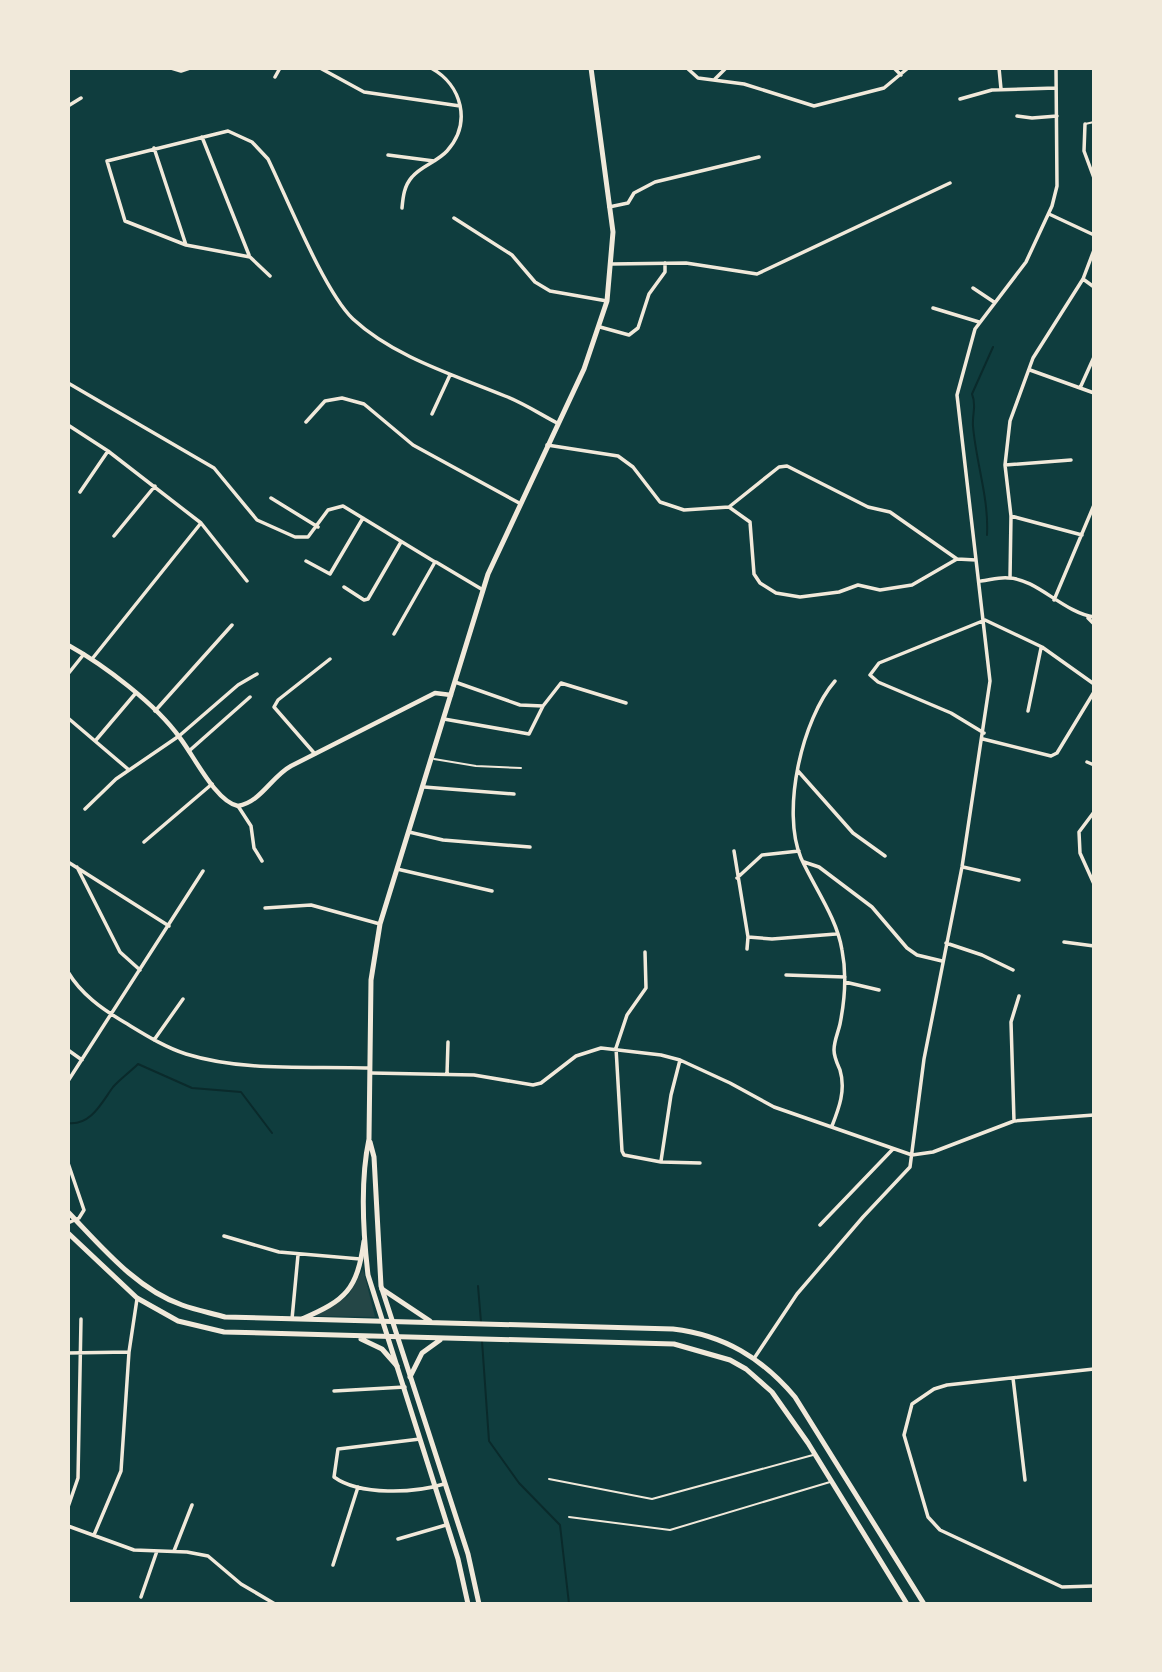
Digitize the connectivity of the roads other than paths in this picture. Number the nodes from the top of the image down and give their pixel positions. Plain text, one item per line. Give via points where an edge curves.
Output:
1 (171, 68) edge
2 (190, 68) edge
3 (280, 68) edge
4 (320, 68) edge
5 (431, 68) edge
6 (591, 68) edge
7 (687, 68) edge
8 (726, 68) edge
9 (894, 68) edge
10 (908, 68) edge
11 (999, 68) edge
12 (1056, 68) edge
13 (901, 75) junction
14 (275, 77) dead end
15 (715, 80) junction
16 (1056, 88) junction
17 (1001, 89) junction
18 (81, 98) dead end
19 (960, 99) dead end
20 (68, 106) edge
21 (460, 106) junction
22 (1017, 116) dead end
23 (1057, 116) junction
24 (1094, 121) edge
25 (1085, 124) joint
26 (202, 137) junction
27 (154, 148) junction
28 (388, 155) dead end
29 (760, 157) dead end
30 (436, 161) junction
31 (1094, 178) edge
32 (950, 183) dead end
33 (610, 207) junction
34 (402, 208) dead end
35 (1094, 209) edge
36 (1049, 214) junction
37 (454, 218) dead end
38 (1094, 234) edge
39 (187, 246) junction
40 (1094, 250) edge
41 (250, 257) junction
42 (665, 263) junction
43 (611, 264) junction
44 (270, 276) dead end
45 (1083, 279) junction
46 (973, 288) dead end
47 (1094, 288) edge
48 (607, 301) junction
49 (995, 303) junction
50 (933, 308) dead end
51 (979, 322) junction
52 (600, 327) junction
53 (1094, 358) edge
54 (1029, 370) junction
55 (450, 375) junction
56 (68, 383) edge
57 (1080, 388) junction
58 (1094, 393) edge
59 (432, 414) dead end
60 (306, 422) dead end
61 (557, 424) junction
62 (68, 425) edge
63 (547, 445) junction
64 (108, 452) junction
65 (1071, 460) dead end
66 (1005, 465) junction
67 (155, 486) junction
68 (80, 492) dead end
69 (271, 498) dead end
70 (521, 504) junction
71 (1094, 505) edge
72 (729, 507) junction
73 (1011, 516) junction
74 (363, 518) junction
75 (201, 523) junction
76 (318, 527) junction
77 (1082, 535) junction
78 (114, 536) dead end
79 (401, 542) junction
80 (957, 559) junction
81 (976, 560) junction
82 (306, 561) dead end
83 (435, 562) junction
84 (1010, 578) junction
85 (247, 581) dead end
86 (981, 581) junction
87 (344, 587) dead end
88 (483, 590) junction
89 (1054, 600) junction
90 (1086, 616) junction
91 (1094, 617) edge
92 (985, 620) junction
93 (1094, 624) edge
94 (232, 625) dead end
95 (394, 634) dead end
96 (68, 645) edge
97 (1042, 647) junction
98 (84, 654) junction
99 (92, 659) junction
100 (330, 659) dead end
101 (68, 674) edge
102 (257, 674) dead end
103 (835, 681) dead end
104 (455, 682) junction
105 (1094, 684) edge
106 (1094, 692) edge
107 (135, 694) junction
108 (451, 695) junction
109 (250, 697) dead end
110 (625, 703) dead end
111 (1092, 704) edge
112 (543, 706) junction
113 (155, 711) junction
114 (1028, 711) dead end
115 (68, 718) edge
116 (444, 719) junction
117 (984, 733) junction
118 (179, 736) junction
119 (983, 739) junction
120 (96, 740) junction
121 (189, 751) junction
122 (315, 754) junction
123 (433, 758) junction
124 (1087, 762) dead end
125 (1094, 765) edge
126 (522, 768) dead end
127 (129, 770) junction
128 (798, 771) junction
129 (212, 784) junction
130 (424, 787) junction
131 (514, 794) dead end
132 (238, 806) junction
133 (85, 809) dead end
134 (1094, 812) edge
135 (410, 832) junction
136 (144, 842) dead end
137 (530, 847) dead end
138 (734, 851) dead end
139 (799, 851) junction
140 (885, 856) dead end
141 (262, 861) dead end
142 (68, 862) edge
143 (804, 862) junction
144 (77, 867) junction
145 (962, 867) junction
146 (397, 869) junction
147 (203, 871) dead end
148 (736, 878) junction
149 (1019, 880) dead end
150 (1094, 884) edge
151 (492, 891) dead end
152 (265, 908) dead end
153 (380, 924) junction
154 (169, 926) junction
155 (837, 933) junction
156 (748, 937) junction
157 (1064, 942) dead end
158 (946, 943) junction
159 (1094, 947) edge
160 (747, 949) dead end
161 (645, 951) dead end
162 (942, 961) junction
163 (140, 970) junction
164 (1013, 970) dead end
165 (68, 972) edge
166 (786, 975) dead end
167 (845, 979) junction
168 (879, 990) dead end
169 (1019, 996) dead end
170 (183, 999) dead end
171 (112, 1015) junction
172 (154, 1041) junction
173 (448, 1042) dead end
174 (616, 1048) junction
175 (68, 1050) edge
176 (82, 1060) junction
177 (680, 1060) junction
178 (371, 1071) junction
179 (447, 1074) junction
180 (68, 1081) edge
181 (1094, 1115) edge
182 (1014, 1121) junction
183 (832, 1126) junction
184 (369, 1139) junction
185 (892, 1150) junction
186 (912, 1155) junction
187 (661, 1162) junction
188 (700, 1163) dead end
189 (69, 1166) edge
190 (68, 1212) edge
191 (76, 1220) junction
192 (68, 1223) edge
193 (820, 1225) dead end
194 (68, 1233) edge
195 (225, 1236) dead end
196 (364, 1241) junction
197 (298, 1255) junction
198 (362, 1259) junction
199 (382, 1289) junction
200 (137, 1298) junction
201 (81, 1319) dead end
202 (292, 1320) junction
203 (300, 1320) junction
204 (381, 1321) junction
205 (393, 1321) junction
206 (433, 1322) junction
207 (352, 1337) junction
208 (387, 1338) junction
209 (398, 1338) junction
210 (445, 1338) junction
211 (128, 1352) junction
212 (68, 1353) edge
213 (78, 1353) junction
214 (755, 1357) junction
215 (397, 1366) junction
216 (1094, 1369) edge
217 (410, 1377) junction
218 (1013, 1378) junction
219 (405, 1387) junction
220 (334, 1391) dead end
221 (421, 1439) junction
222 (815, 1454) junction
223 (550, 1479) dead end
224 (1025, 1480) dead end
225 (831, 1482) junction
226 (444, 1483) junction
227 (358, 1486) junction
228 (435, 1486) junction
229 (192, 1505) dead end
230 (68, 1507) edge
231 (569, 1517) dead end
232 (447, 1525) junction
233 (68, 1526) edge
234 (94, 1535) junction
235 (398, 1539) dead end
236 (157, 1551) junction
237 (174, 1551) junction
238 (333, 1565) dead end
239 (1094, 1586) edge
240 (141, 1597) dead end
241 (478, 1603) edge
242 (275, 1604) edge
243 (468, 1604) edge
244 (493, 1604) edge
245 (907, 1604) edge
246 (924, 1604) edge

1 - 2 street
3 - 14 street
4 - 21 street via 364,92
5 - 21 street via 452,83
6 - 33 main road
7 - 15 street via 698,78
8 - 15 street
9 - 13 street
10 - 13 street
11 - 17 street
12 - 16 street
13 - 15 street via 884,88 814,106 744,83
16 - 17 street
16 - 23 street
17 - 19 street
18 - 20 street
21 - 30 street via 458,130 449,149
22 - 23 street
23 - 36 street via 1057,186
24 - 25 lane
25 - 31 street via 1084,150
26 - 27 street
26 - 41 street
26 - 55 street via 228,131 252,142 268,159 329,284 352,318
27 - 39 street
27 - 39 street via 107,162 125,221
28 - 30 street
29 - 33 street via 655,182 628,203
30 - 34 street via 413,175
32 - 42 street via 757,274 687,262
33 - 43 main road
35 - 38 street
36 - 38 street
36 - 49 street via 1026,262
37 - 48 street via 512,255 535,282 550,291
39 - 41 street
40 - 45 street
41 - 44 street
42 - 43 street
42 - 52 street via 638,328 629,335
43 - 48 main road
45 - 47 street
45 - 54 street
46 - 49 street
48 - 52 main road
49 - 51 street
50 - 51 street
51 - 81 street via 957,395
52 - 61 main road
53 - 57 street
54 - 57 street
54 - 66 street via 1010,421
55 - 59 street
55 - 61 street via 507,397
56 - 76 street via 214,468 257,520 303,538
57 - 58 street
60 - 70 street via 325,401 342,398 364,404 412,445
61 - 63 main road
62 - 64 street
63 - 70 main road
63 - 72 street via 618,456 669,507
64 - 67 street
64 - 68 street
65 - 66 street
66 - 73 street
67 - 75 street
67 - 78 street
69 - 76 street
70 - 88 main road
71 - 77 street
72 - 80 street via 779,467 787,466 868,507 890,512
72 - 80 street via 750,522 754,574 776,593 800,597 859,585 880,590 912,585
73 - 77 street
73 - 84 street
74 - 76 street via 343,506 332,507
74 - 79 street
74 - 82 street via 330,574
75 - 85 street
75 - 99 street
77 - 89 street
79 - 83 street
79 - 87 street via 368,599
80 - 81 street
81 - 86 street
83 - 88 street
83 - 95 street
84 - 86 street
84 - 89 street
86 - 92 street
88 - 104 main road
89 - 90 street
90 - 91 street
90 - 93 street
92 - 97 street
92 - 117 street via 990,681
92 - 117 street via 879,663 870,675
94 - 113 street
96 - 98 street
97 - 105 street
97 - 114 street
98 - 99 street
98 - 101 street
99 - 107 street
100 - 122 street via 274,707
102 - 118 street
103 - 128 street via 803,744
104 - 108 main road
104 - 112 street via 520,705
106 - 111 street
107 - 113 street
107 - 120 street
108 - 116 main road
108 - 122 street via 435,693
109 - 121 street
110 - 112 street via 561,683
111 - 119 street via 1051,757
112 - 116 street via 529,734
113 - 118 street
115 - 120 street
116 - 123 main road
117 - 119 street
118 - 121 street
118 - 127 street
119 - 145 street
120 - 127 street
121 - 129 street
122 - 132 street via 284,770 257,797
123 - 126 lane
123 - 130 main road
124 - 125 street
127 - 133 street
128 - 139 street via 794,823
128 - 140 street via 853,834
129 - 132 street via 224,801
129 - 136 street
130 - 131 street
130 - 135 main road
132 - 141 street via 251,826 254,848
134 - 150 street via 1079,832 1080,853
135 - 137 street via 443,840
135 - 146 main road
138 - 148 street
139 - 143 street
139 - 148 street via 762,855
142 - 144 street
143 - 155 street
143 - 162 street via 820,867 872,907 906,948
144 - 154 street
144 - 163 street via 120,952
145 - 149 street
145 - 158 street
146 - 151 street
146 - 153 main road
147 - 154 street
148 - 156 street
152 - 153 street via 311,905
153 - 178 main road via 372,980
154 - 163 street
155 - 156 street
155 - 167 street
156 - 160 street
157 - 159 street
158 - 162 street
158 - 164 street
161 - 174 street via 646,988 627,1015
162 - 186 street
163 - 171 street
165 - 171 street via 76,985
166 - 167 street
167 - 168 street
167 - 183 street via 834,1046 842,1097
169 - 182 street via 1011,1022
170 - 172 street
171 - 172 street
171 - 176 street
172 - 178 street via 220,1063
173 - 179 street
174 - 177 street
174 - 179 street via 576,1056 533,1085
174 - 187 street via 622,1151
175 - 176 street
176 - 180 street
177 - 183 street via 774,1107
177 - 187 street
178 - 179 street
178 - 184 main road
181 - 182 street
182 - 186 street via 933,1152
183 - 185 street
184 - 196 main road
184 - 199 main road
185 - 186 street
185 - 193 street
186 - 214 street via 905,1176 797,1294
187 - 188 street
189 - 191 street via 84,1210
190 - 191 main road
191 - 192 street
191 - 202 main road via 135,1277 180,1305 225,1317
194 - 200 main road
195 - 197 street
196 - 198 main road
196 - 204 main road
197 - 198 street
197 - 202 street
198 - 203 main road via 346,1295
199 - 205 main road
199 - 206 main road
200 - 207 main road via 178,1321 224,1332
200 - 211 street
201 - 213 street
202 - 203 main road
203 - 204 main road
204 - 205 main road
204 - 208 main road
205 - 206 main road
205 - 209 main road
206 - 214 main road via 690,1331
207 - 208 main road
207 - 215 main road via 382,1349
208 - 209 main road
208 - 215 main road
209 - 210 main road
209 - 217 main road
210 - 217 main road via 422,1353
210 - 222 main road via 674,1344 730,1360 772,1392
211 - 213 street
211 - 234 street via 121,1471
212 - 213 street
213 - 230 street via 78,1478
214 - 246 main road via 795,1397
215 - 219 main road
216 - 218 street
217 - 226 main road
218 - 224 street
218 - 239 street via 947,1385 912,1404 904,1435 928,1517 933,1524 1062,1587
219 - 220 street
219 - 221 main road
221 - 227 street via 338,1449 334,1477
221 - 228 main road
222 - 223 lane via 652,1499
222 - 225 main road
225 - 231 lane via 670,1530
225 - 245 main road
226 - 228 street
226 - 241 main road via 468,1554
227 - 228 street via 397,1492
227 - 238 street
228 - 232 main road
229 - 237 street
232 - 235 street
232 - 243 main road
233 - 234 street
234 - 236 street via 134,1550
236 - 237 street
236 - 240 street
237 - 242 street via 208,1556 241,1584
241 - 244 street

